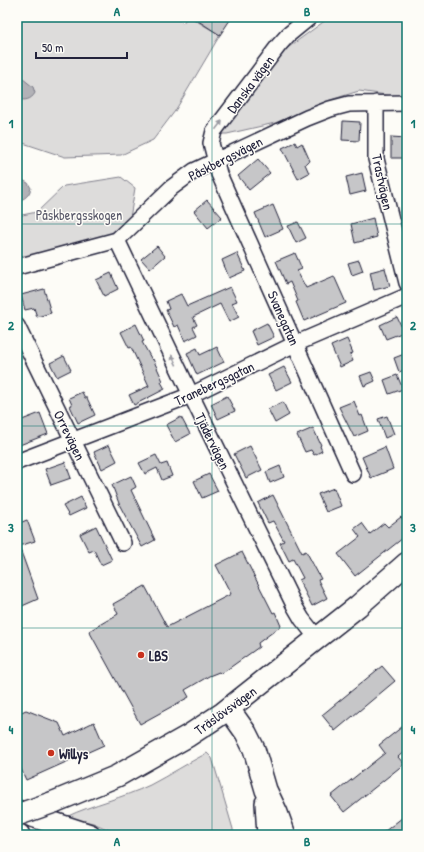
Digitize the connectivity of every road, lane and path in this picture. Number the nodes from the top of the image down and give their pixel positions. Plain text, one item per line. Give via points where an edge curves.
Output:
1 (310, 17) edge
2 (376, 103) junction
3 (407, 103) edge
4 (215, 161) junction
5 (117, 240) junction
6 (17, 267) edge
7 (407, 283) edge
8 (407, 296) edge
9 (17, 326) edge
10 (295, 344) junction
11 (191, 396) junction
12 (73, 441) junction
13 (17, 462) edge
14 (353, 474) dead end
15 (123, 543) dead end
16 (407, 563) edge
17 (317, 638) junction
18 (229, 709) junction
19 (266, 790) junction
20 (17, 811) edge
21 (17, 814) edge
22 (90, 835) edge
23 (268, 835) edge
24 (284, 835) edge

4 -> 1 street, Danska vägen via 211,143 214,131 279,45
2 - 3 street, Påskbergsvägen
2 - 4 street, Påskbergsvägen via 349,104 330,109
2 - 7 street, Trastvägen via 376,159
4 - 5 street, Påskbergsvägen via 194,171 171,188
4 - 10 street, Svanegatan
5 - 6 street, Påskbergsvägen
11 -> 5 street, Tjädervägen
8 - 10 street, Tranebergsgatan
9 - 12 street, Orrevägen
10 - 11 street, Tranebergsgatan
10 - 14 street, Svanegatan
11 - 12 street, Tranebergsgatan
11 - 17 street, Tjädervägen via 295,607
12 - 13 street, Tranebergsgatan
12 - 15 street, Orrevägen
16 - 17 street, Träslövsvägen
17 - 18 street, Träslövsvägen
18 - 19 street via 254,749
18 - 21 street, Träslövsvägen, bridge via 188,736 124,772 54,802
19 - 23 street
19 - 24 street
20 - 22 street

